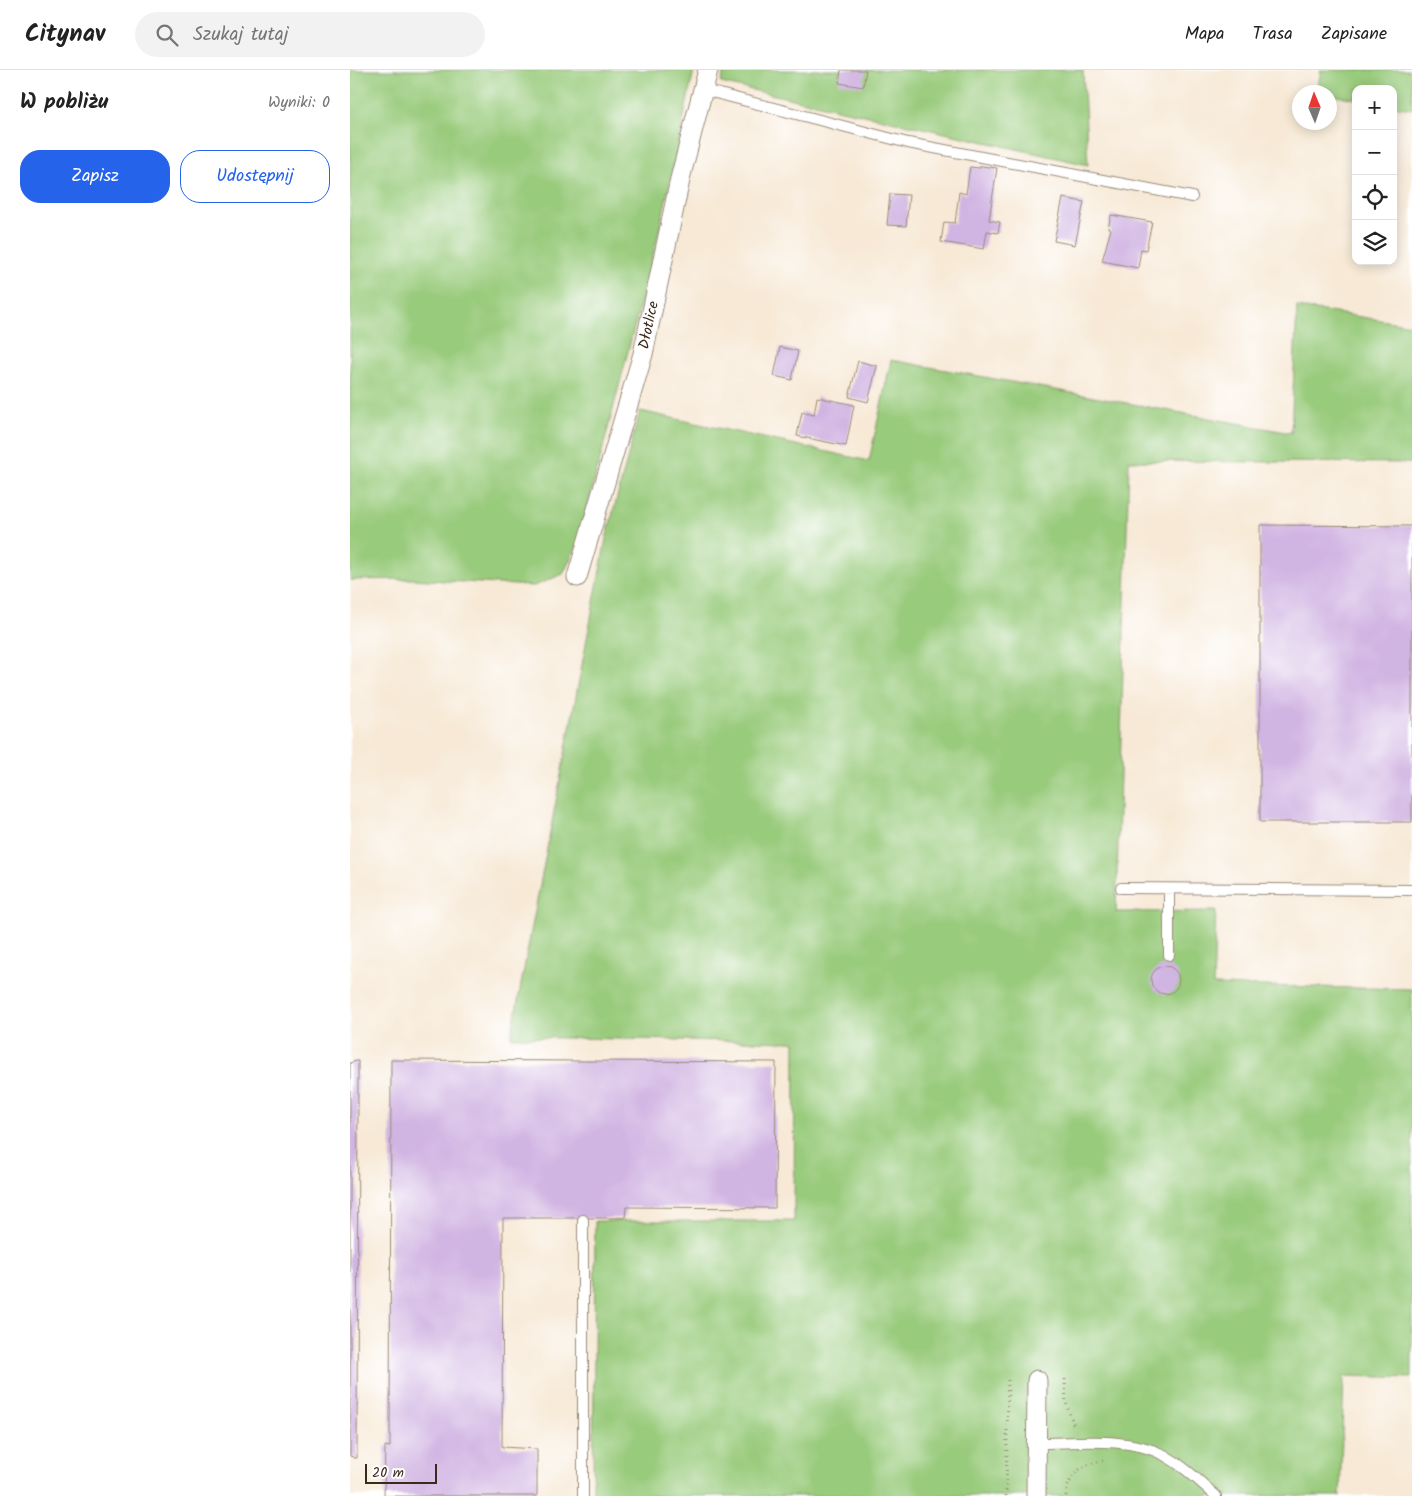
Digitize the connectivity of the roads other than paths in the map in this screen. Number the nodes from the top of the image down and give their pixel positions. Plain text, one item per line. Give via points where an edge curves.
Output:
1 (708, 70) edge
2 (704, 90) junction
3 (1192, 197) dead end
4 (577, 576) dead end
5 (1121, 888) dead end
6 (1169, 889) junction
7 (1412, 890) edge
8 (1169, 955) dead end
9 (584, 1220) dead end
10 (1037, 1380) dead end
11 (1037, 1444) junction
12 (583, 1496) edge
13 (1036, 1496) edge
14 (1216, 1496) edge

1 - 2 street, Dłotlice
2 - 3 lane via 908,143
2 - 4 street, Dłotlice via 681,176 643,354
5 - 6 lane
6 - 7 lane
6 - 8 lane
9 - 12 lane
10 - 11 street
11 - 13 street
11 - 14 lane via 1143,1447 1183,1467

